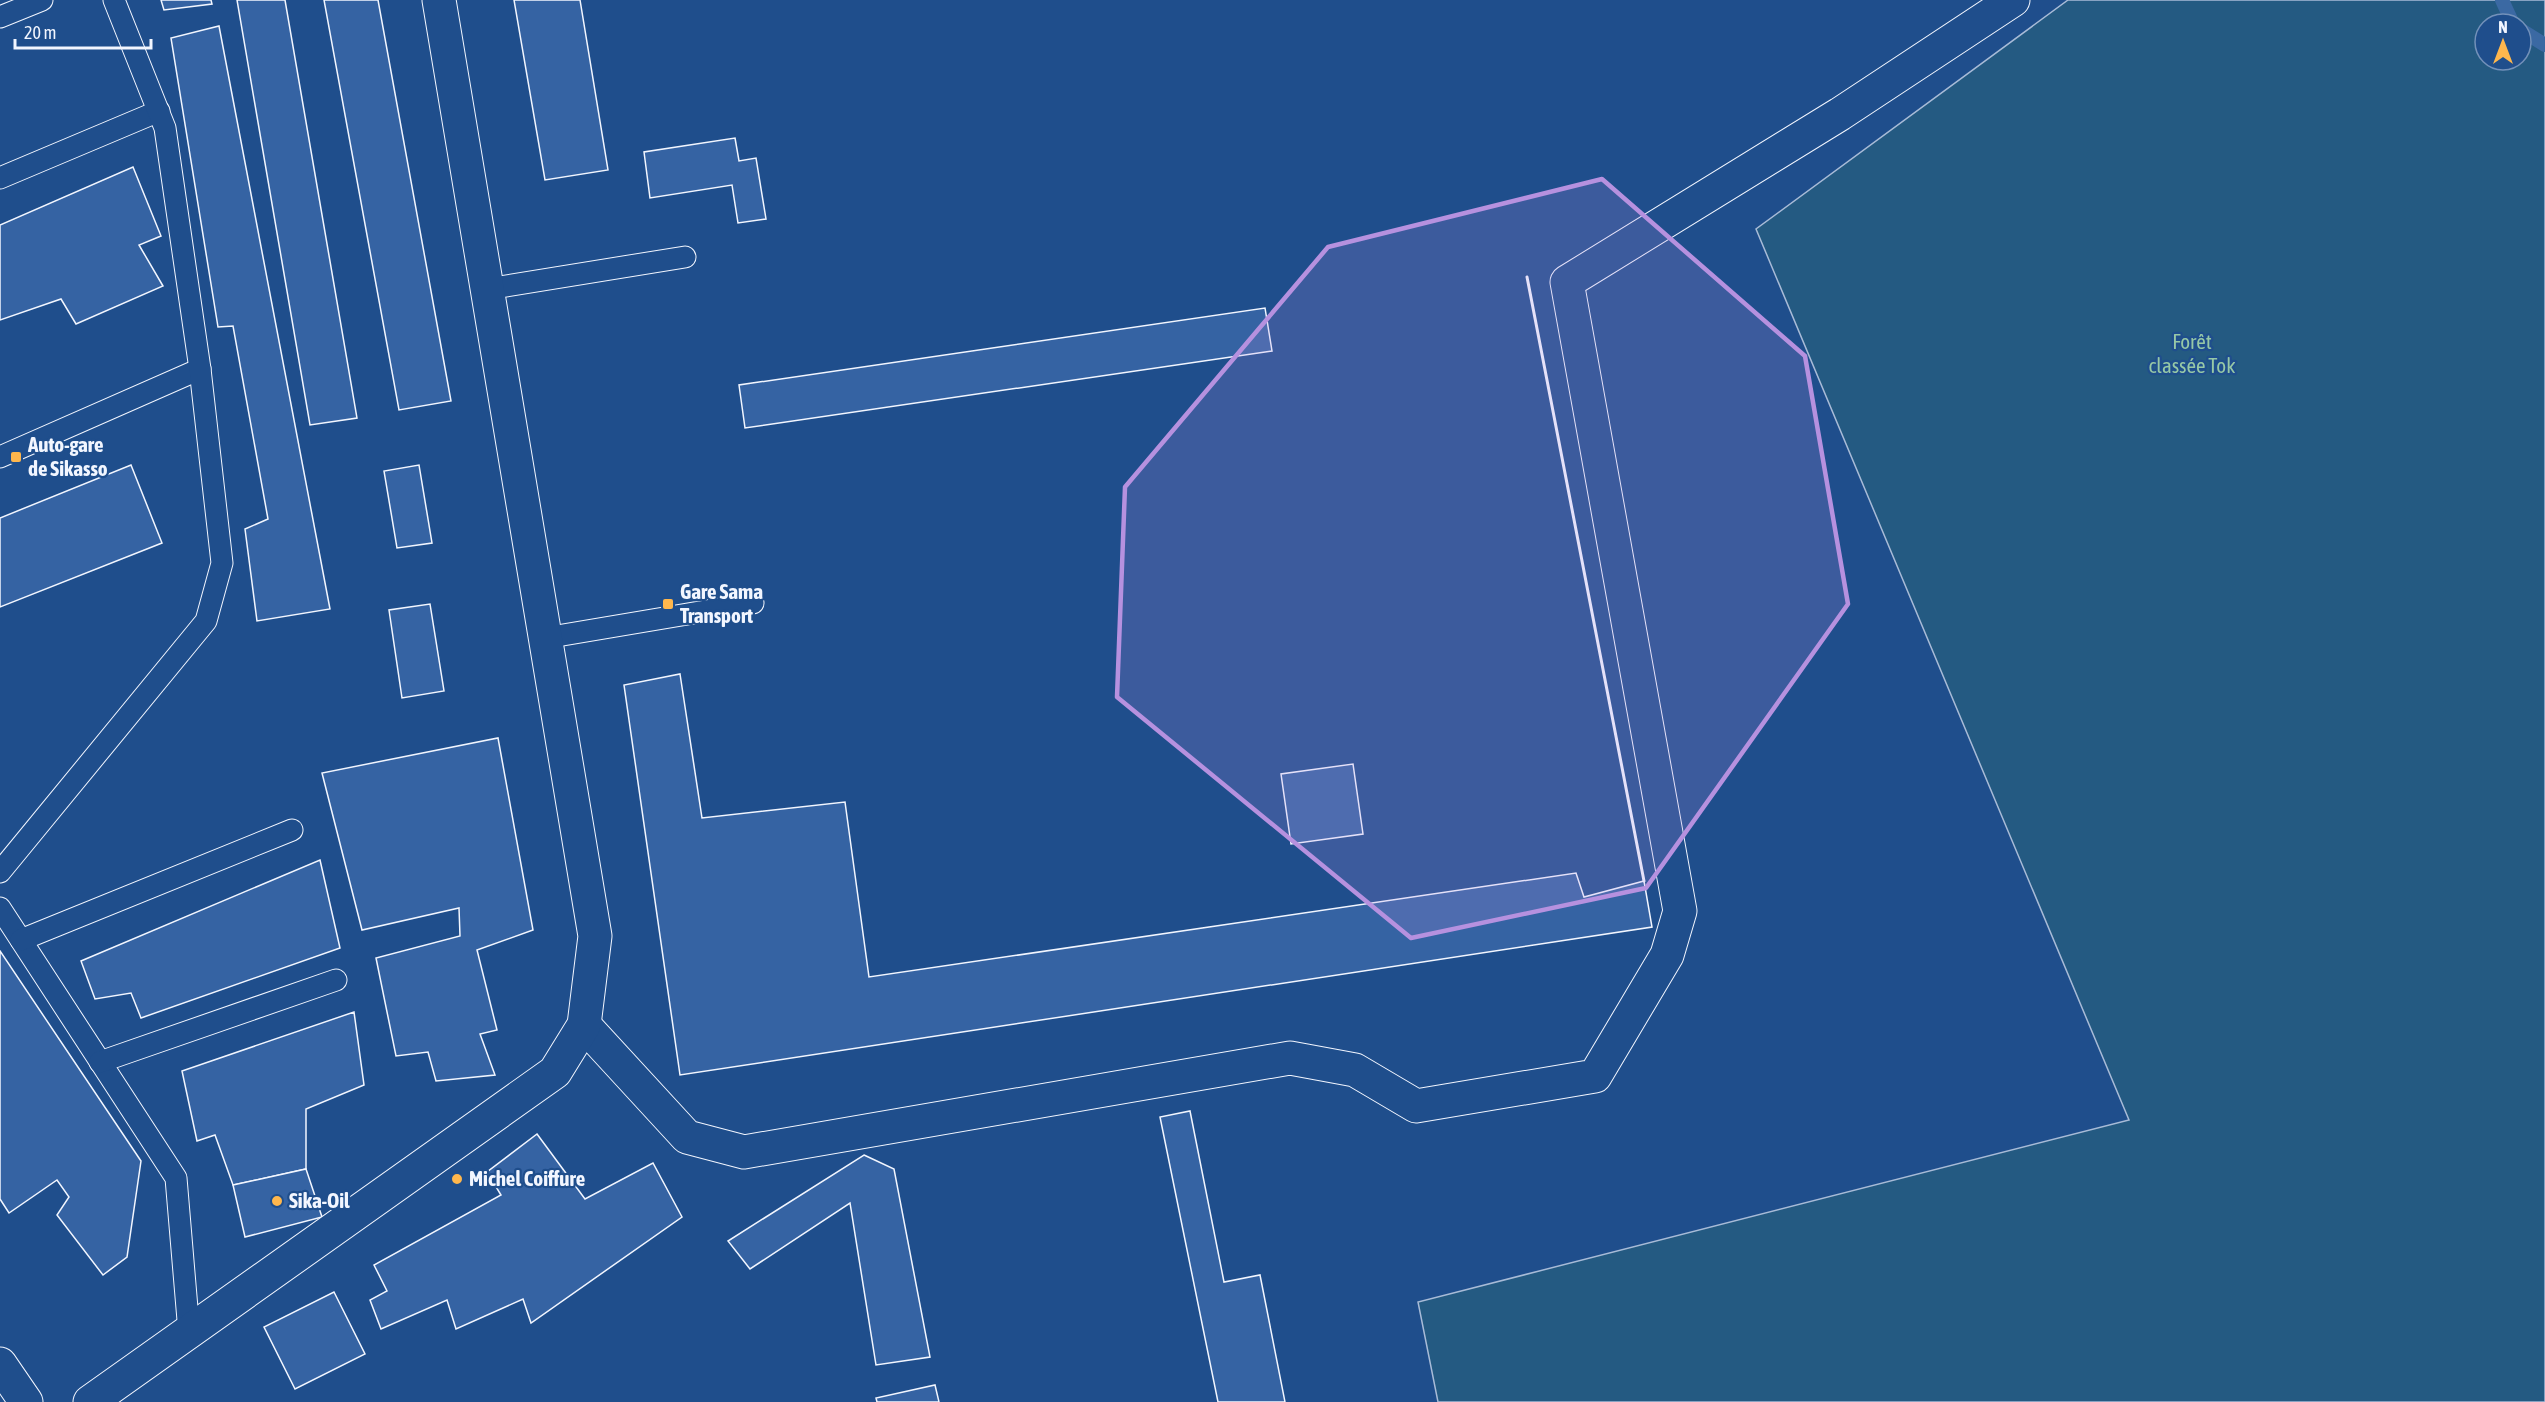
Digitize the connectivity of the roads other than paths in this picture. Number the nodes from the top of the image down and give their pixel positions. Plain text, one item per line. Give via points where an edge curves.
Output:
1 (42, 0) edge
2 (114, 0) edge
3 (439, 0) edge
4 (2013, 0) edge
5 (0, 16) edge
6 (159, 111) junction
7 (0, 178) edge
8 (685, 257) dead end
9 (487, 289) junction
10 (200, 369) junction
11 (0, 457) edge
12 (753, 603) dead end
13 (546, 638) junction
14 (292, 830) dead end
15 (0, 872) edge
16 (0, 908) edge
17 (21, 940) junction
18 (336, 980) dead end
19 (584, 1025) junction
20 (100, 1062) junction
21 (189, 1332) junction
22 (0, 1364) edge
23 (26, 1402) edge
24 (90, 1402) edge

1 - 5 lane
2 - 6 lane
3 - 9 main road
4 - 19 main road via 1840,114 1567,282 1680,911 1667,955 1595,1076 1416,1106 1355,1070 1290,1058 744,1152 687,1137
6 - 7 lane
6 - 10 lane via 165,128
8 - 9 lane
9 - 13 main road
10 - 11 lane
10 - 15 lane via 222,562 206,621
12 - 13 lane
13 - 19 main road via 595,936
14 - 17 lane
16 - 17 lane
17 - 20 lane
18 - 20 lane
19 - 21 main road via 555,1072
20 - 21 lane via 176,1178
21 - 24 main road
22 - 23 main road

